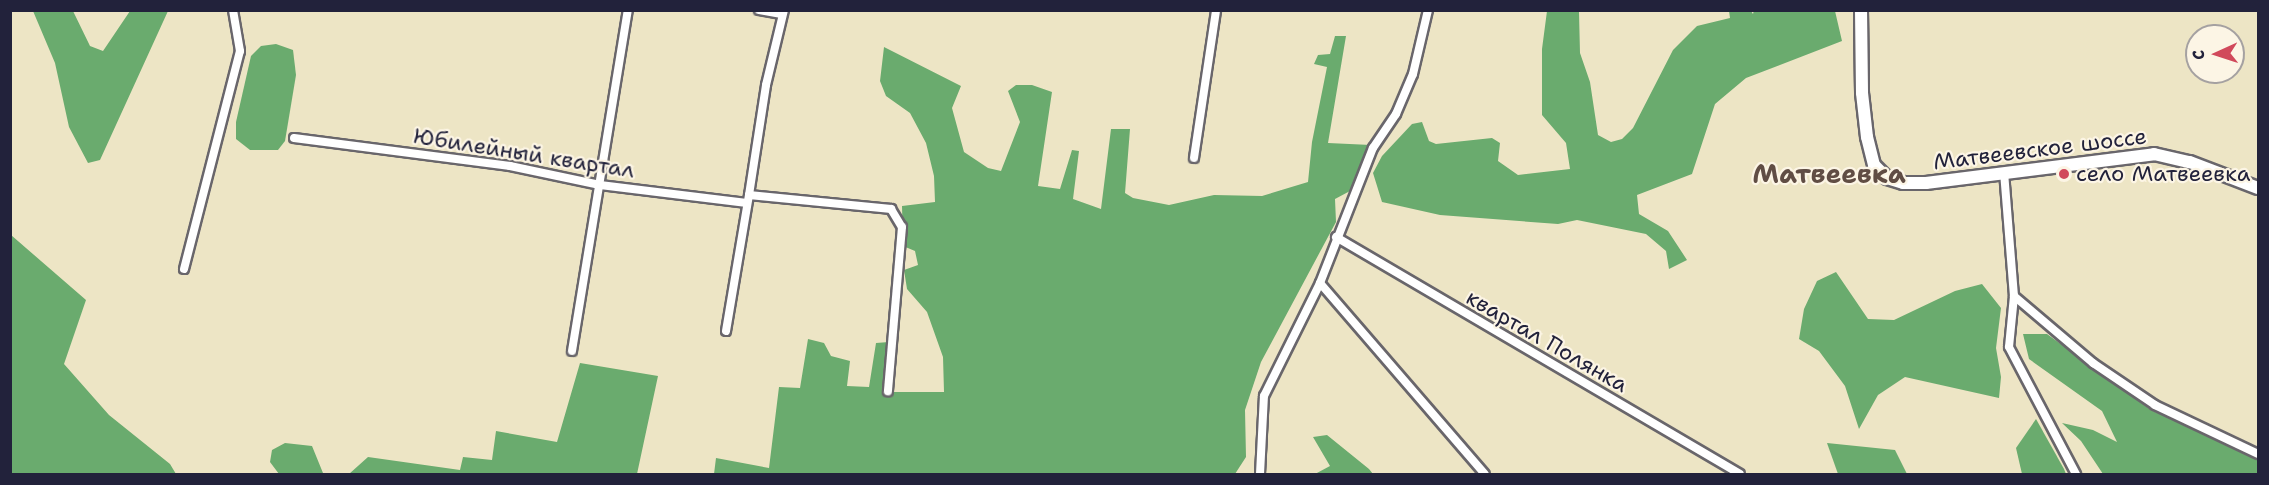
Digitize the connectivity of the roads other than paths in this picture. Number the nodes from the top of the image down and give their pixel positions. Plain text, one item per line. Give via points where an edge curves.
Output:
1 (233, 10) edge
2 (628, 10) edge
3 (759, 10) edge
4 (1216, 10) edge
5 (1428, 10) edge
6 (1861, 10) edge
7 (783, 12) edge
8 (294, 138) dead end
9 (1194, 158) dead end
10 (2004, 172) junction
11 (600, 185) junction
12 (2259, 188) edge
13 (748, 199) junction
14 (1336, 237) junction
15 (184, 269) dead end
16 (1320, 283) junction
17 (2014, 296) junction
18 (726, 331) dead end
19 (572, 351) dead end
20 (888, 391) dead end
21 (2259, 454) edge
22 (1260, 474) edge
23 (1485, 474) edge
24 (1740, 474) edge
25 (2076, 474) edge

1 - 15 street via 240,51
2 - 11 street
3 - 7 street
4 - 9 street
5 - 14 street via 1413,74 1396,114 1373,148
6 - 10 main road, Матвеевское шоссе via 1862,93 1874,165 1887,178 1903,183
7 - 13 street
8 - 11 street, Юбилейный квартал via 510,166
10 - 12 main road, Матвеевское шоссе via 2154,154 2190,162
10 - 17 street
11 - 13 street, Юбилейный квартал
11 - 19 street
13 - 18 street
13 - 20 street, Юбилейный квартал via 885,207 895,213 902,227
14 - 16 street
14 - 24 street, квартал Полянка
16 - 22 street via 1264,396
16 - 23 street
17 - 21 street via 2093,363 2156,405
17 - 25 street via 2009,347 2012,358

